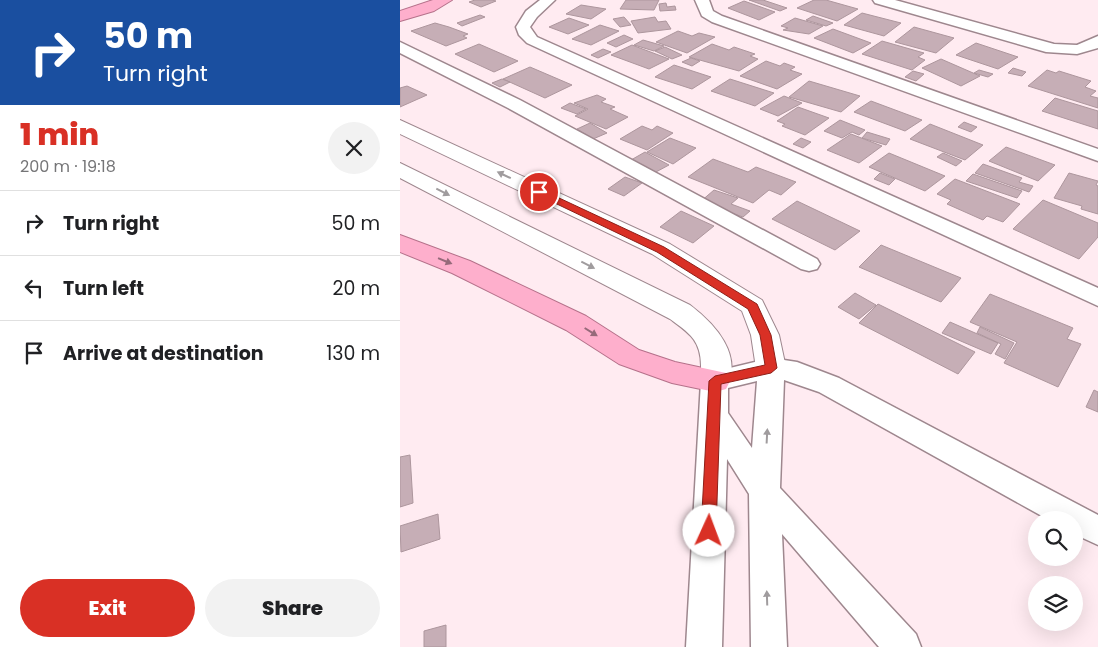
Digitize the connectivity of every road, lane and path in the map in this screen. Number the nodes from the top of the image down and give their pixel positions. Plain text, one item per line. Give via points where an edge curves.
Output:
1 (444, 0) edge
2 (548, 0) edge
3 (702, 0) edge
4 (880, 0) edge
5 (400, 16) edge
6 (1098, 41) edge
7 (400, 47) edge
8 (400, 126) edge
9 (1098, 155) edge
10 (400, 169) edge
11 (400, 243) edge
12 (809, 264) dead end
13 (1098, 298) edge
14 (771, 368) junction
15 (715, 381) junction
16 (714, 415) junction
17 (764, 492) junction
18 (1098, 531) edge
19 (704, 647) edge
20 (769, 647) edge
21 (903, 647) edge

1 - 5 highway
2 - 13 street via 531,14 523,26 532,40
3 - 9 street via 707,13 717,19
4 - 6 street via 1051,48 1084,48
7 - 12 street via 523,109
14 -> 8 main road via 765,335 753,306 660,250
10 -> 15 main road via 680,312 708,333 717,356
11 -> 15 highway via 461,267 576,323 629,357 672,372
14 - 15 street
17 -> 14 street
14 - 18 street via 797,372 829,385
15 - 16 street
16 - 17 street
16 - 19 street
20 -> 17 street
17 - 21 street

